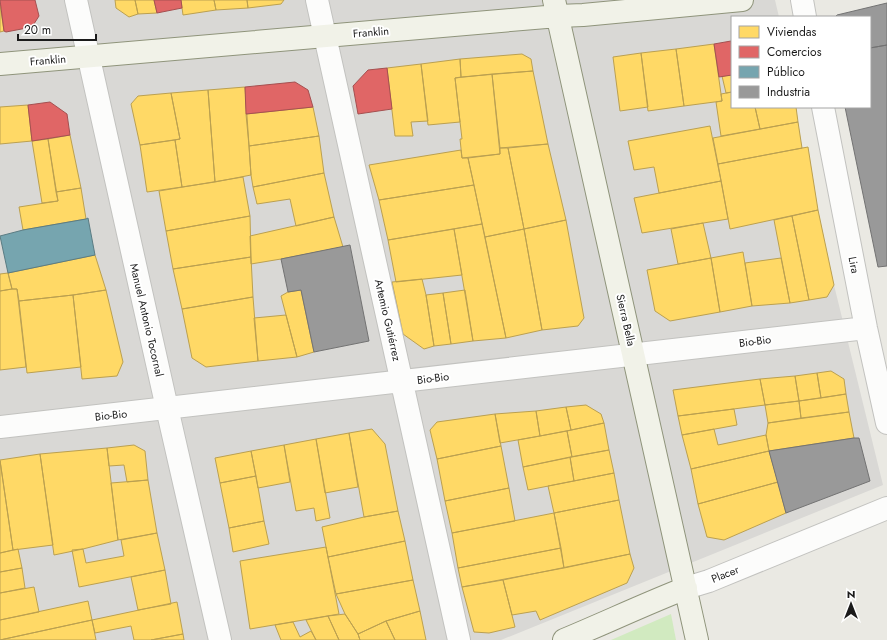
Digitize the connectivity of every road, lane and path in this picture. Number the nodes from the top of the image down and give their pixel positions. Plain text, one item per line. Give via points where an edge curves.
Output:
1 (76, 0) edge
2 (317, 0) edge
3 (742, 0) edge
4 (802, 0) edge
5 (556, 8) edge
6 (805, 16) edge
7 (325, 36) junction
8 (88, 56) junction
9 (0, 64) edge
10 (823, 108) edge
11 (866, 328) junction
12 (633, 355) junction
13 (403, 382) junction
14 (167, 408) junction
15 (887, 423) edge
16 (0, 427) edge
17 (887, 508) edge
18 (686, 588) junction
19 (220, 640) edge
20 (459, 640) edge
21 (564, 640) edge
22 (697, 640) edge

1 - 8 street, Manuel Antonio Tocornal
2 - 7 street, Artemio Gutiérrez
3 - 5 main road, Franklin via 582,15
4 - 6 street
5 - 7 main road, Franklin
5 - 12 main road, Sierra Bella
7 - 8 main road, Franklin
7 - 13 street, Artemio Gutiérrez
8 - 9 main road, Franklin
8 - 14 street, Manuel Antonio Tocornal
10 - 11 street, Lira
11 - 12 street, Bio-Bio
11 - 15 street, Lira
12 - 13 street, Bio-Bio
12 - 18 main road, Sierra Bella
13 - 14 street, Bio-Bio
13 - 20 street, Artemio Gutiérrez
14 - 16 street, Bio-Bio
14 - 19 street, Manuel Antonio Tocornal
17 - 18 street, Placer via 709,581
18 - 21 main road, Placer
18 - 22 main road, Sierra Bella

